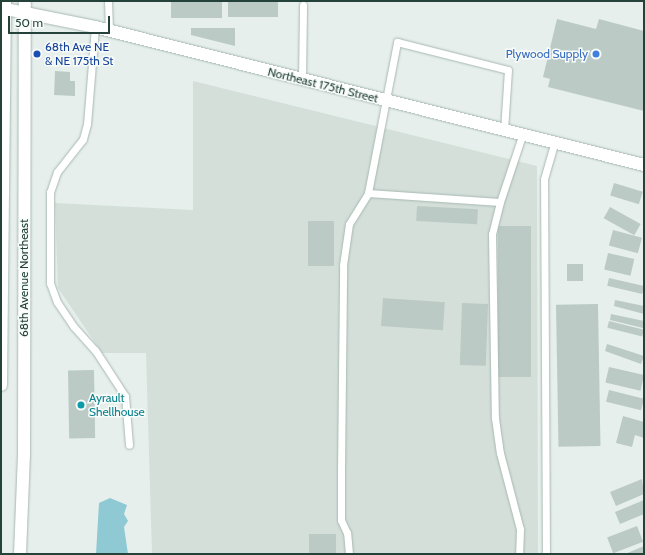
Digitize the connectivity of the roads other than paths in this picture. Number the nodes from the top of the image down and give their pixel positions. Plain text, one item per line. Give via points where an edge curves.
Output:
1 (108, 1) edge
2 (304, 5) dead end
3 (4, 6) edge
4 (25, 7) edge
5 (95, 27) junction
6 (109, 30) junction
7 (302, 80) junction
8 (388, 101) junction
9 (504, 131) junction
10 (522, 136) junction
11 (554, 144) junction
12 (644, 165) edge
13 (368, 193) junction
14 (500, 202) junction
15 (1, 386) edge
16 (129, 445) dead end
17 (20, 554) edge
18 (349, 554) edge
19 (519, 554) edge
20 (546, 554) edge

1 - 6 lane
2 - 7 lane
3 - 4 main road, Northeast 175th Street
3 - 15 main road, 68th Avenue Northeast
4 - 5 main road, Northeast 175th Street
4 - 17 main road, 68th Avenue Northeast via 24,454
5 - 6 main road, Northeast 175th Street
5 - 16 lane via 87,124 83,139 57,172 50,192 50,283 65,314 125,396
6 - 7 main road, Northeast 175th Street
7 - 8 main road, Northeast 175th Street
8 - 9 main road, Northeast 175th Street
8 - 9 lane via 397,42 508,70
8 - 13 lane
9 - 10 main road, Northeast 175th Street
10 - 11 main road, Northeast 175th Street
10 - 14 lane
11 - 12 main road, Northeast 175th Street
11 - 20 lane via 544,179
13 - 14 lane
13 - 18 lane via 349,224 343,265 342,520 347,533
14 - 19 lane via 492,255 495,418 500,453 520,528

